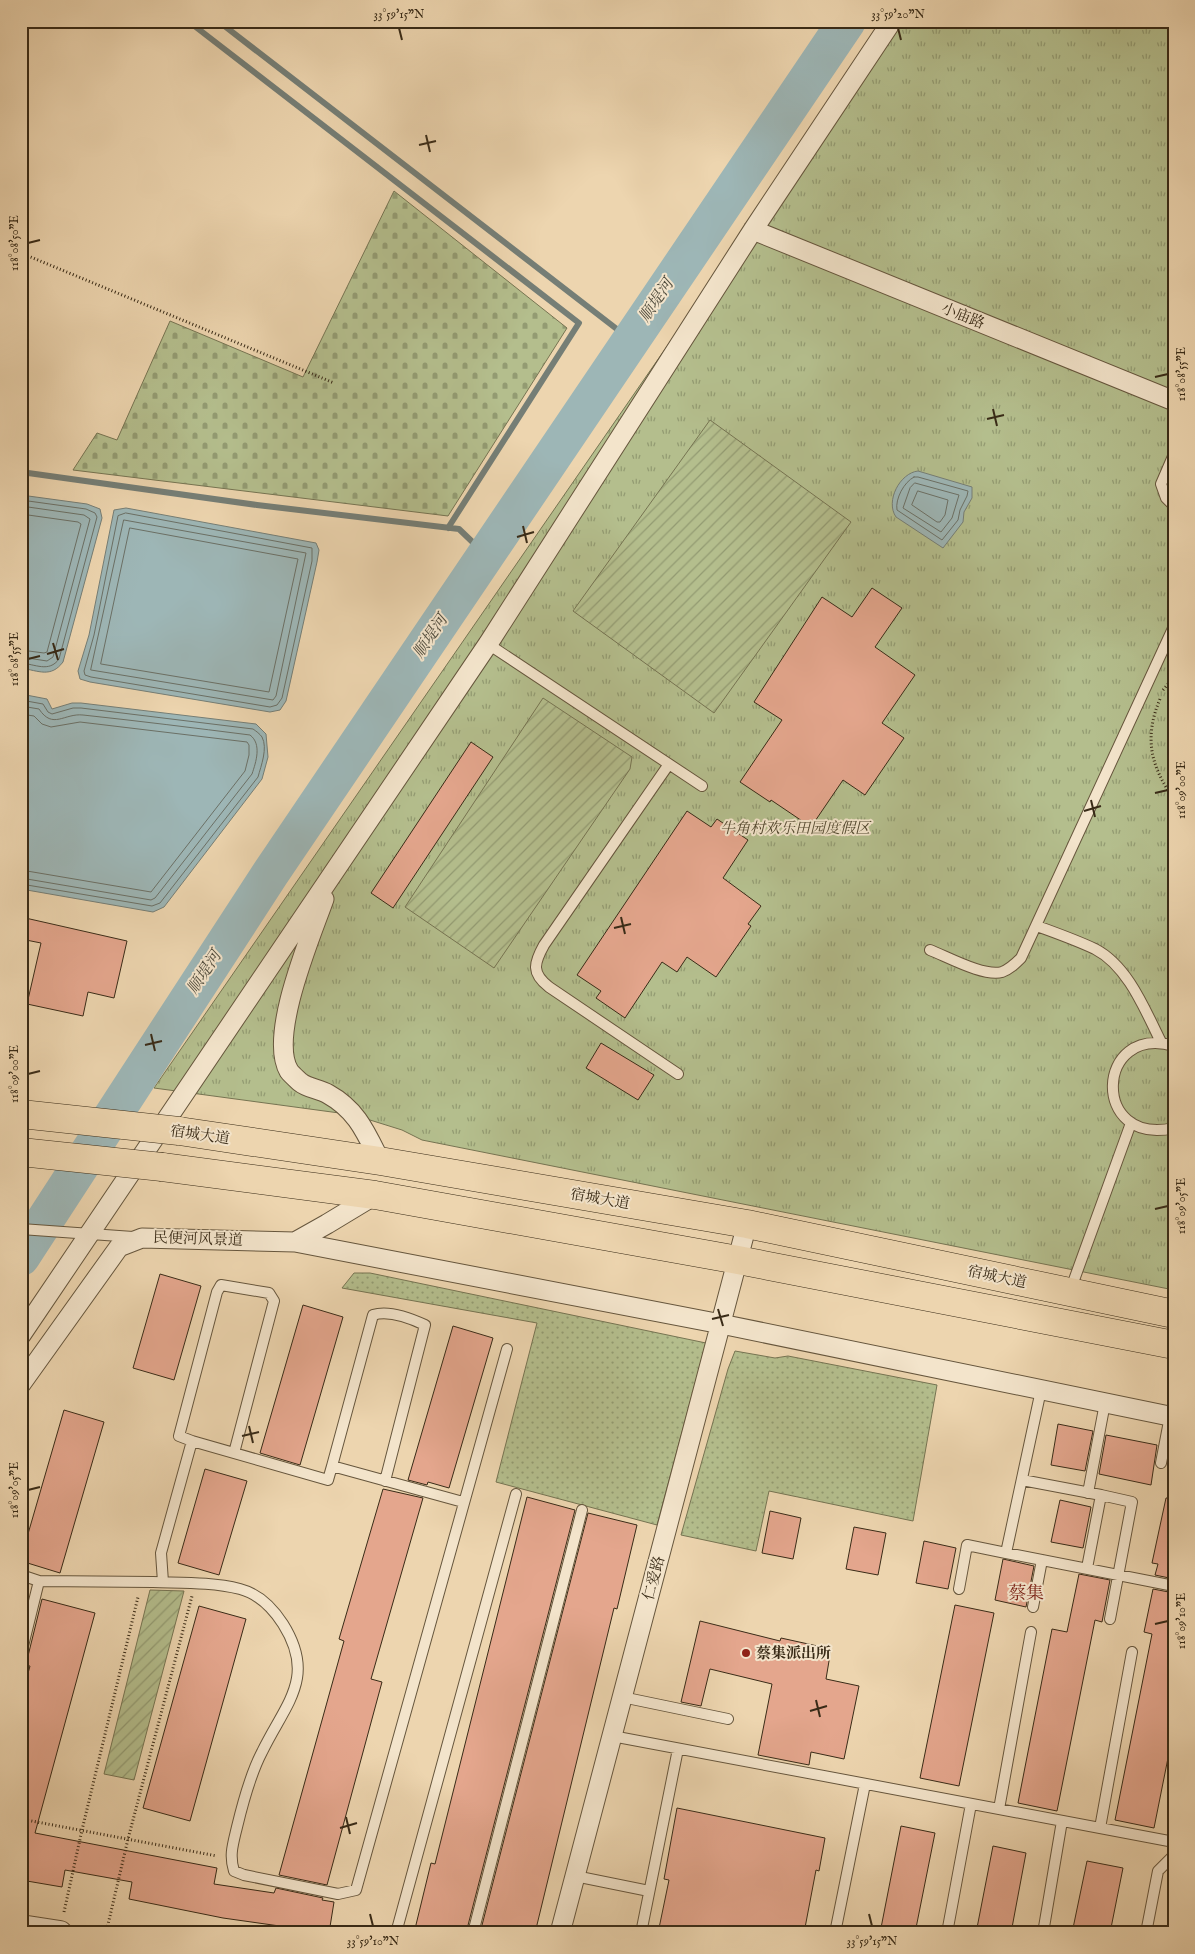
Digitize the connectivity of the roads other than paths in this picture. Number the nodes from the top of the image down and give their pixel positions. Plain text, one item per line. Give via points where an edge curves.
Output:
1 (892, 21) edge
2 (753, 230) junction
3 (1174, 401) edge
4 (1174, 454) edge
5 (1174, 506) edge
6 (1174, 626) edge
7 (488, 644) junction
8 (669, 764) junction
9 (702, 786) dead end
10 (332, 874) junction
11 (1037, 926) junction
12 (930, 950) dead end
13 (1161, 1042) junction
14 (1174, 1046) edge
15 (678, 1074) dead end
16 (21, 1114) edge
17 (1131, 1123) junction
18 (1174, 1128) edge
19 (21, 1152) edge
20 (380, 1162) junction
21 (375, 1195) junction
22 (747, 1224) junction
23 (21, 1228) edge
24 (89, 1234) junction
25 (142, 1238) junction
26 (295, 1242) junction
27 (738, 1260) junction
28 (1070, 1292) junction
29 (1174, 1314) edge
30 (721, 1324) junction
31 (21, 1335) edge
32 (1174, 1345) edge
33 (507, 1349) dead end
34 (21, 1384) edge
35 (1041, 1390) junction
36 (1105, 1403) junction
37 (1172, 1417) edge
38 (192, 1441) junction
39 (234, 1453) junction
40 (1161, 1464) dead end
41 (332, 1466) junction
42 (1022, 1480) junction
43 (385, 1481) junction
44 (1088, 1493) junction
45 (516, 1494) dead end
46 (1101, 1495) junction
47 (463, 1502) junction
48 (582, 1510) dead end
49 (1006, 1553) junction
50 (1042, 1560) junction
51 (1087, 1568) junction
52 (1118, 1574) junction
53 (21, 1575) edge
54 (39, 1581) junction
55 (163, 1582) junction
56 (1174, 1586) edge
57 (959, 1589) dead end
58 (1033, 1607) dead end
59 (1110, 1619) dead end
60 (1032, 1632) dead end
61 (1132, 1652) dead end
62 (21, 1654) edge
63 (622, 1698) junction
64 (728, 1719) dead end
65 (612, 1736) junction
66 (678, 1749) junction
67 (865, 1784) junction
68 (971, 1804) junction
69 (999, 1809) junction
70 (1062, 1821) junction
71 (1100, 1828) junction
72 (1174, 1842) edge
73 (1174, 1855) edge
74 (575, 1876) junction
75 (649, 1891) junction
76 (21, 1927) edge
77 (60, 1933) edge
78 (396, 1933) edge
79 (473, 1933) edge
80 (560, 1933) edge
81 (641, 1933) edge
82 (835, 1933) edge
83 (947, 1933) edge
84 (1043, 1933) edge
85 (1146, 1933) edge

1 - 2 street
2 - 3 street, 小庙路
2 - 7 street
4 - 5 lane via 1160,484
6 - 11 lane
7 - 8 lane
7 - 10 street
8 - 9 lane
8 - 15 lane via 544,945 537,957 536,969 539,980
10 - 20 street via 288,1002 284,1050 289,1070 302,1084 344,1104 360,1121
10 - 24 street
11 - 12 lane via 1021,958 1001,972 986,972
11 - 13 lane via 1096,950 1115,965 1130,984
13 - 14 lane
13 - 17 lane via 1134,1048 1122,1058 1115,1070 1112,1084 1114,1099 1120,1113
16 - 20 main road, 宿城大道, bridge via 179,1131
17 - 18 lane via 1144,1130
17 - 28 lane
19 - 21 main road, bridge
20 - 22 main road, 宿城大道
21 - 26 street
21 - 27 main road
22 - 27 street, 仁爱路
22 - 28 main road, 宿城大道
23 - 24 lane
24 - 25 lane
24 - 31 street
25 - 26 street, 民便河风景道
25 - 34 street, 民便河风景道 via 119,1247
26 - 30 street, 民便河风景道
27 - 30 street, 仁爱路
27 - 32 main road
28 - 29 main road, 宿城大道
30 - 35 street, 民便河风景道
30 - 63 street, 仁爱路
33 - 47 lane
35 - 36 street, 民便河风景道
35 - 42 lane
36 - 37 street, 民便河风景道
36 - 44 lane
37 - 40 lane
38 - 39 lane
38 - 39 lane via 179,1436 217,1292 221,1285 269,1293 274,1300
38 - 55 lane via 161,1553
39 - 41 lane via 328,1480
41 - 43 lane
41 - 43 lane via 373,1315 381,1312 416,1320 425,1325
42 - 44 lane
42 - 49 lane
43 - 47 lane
44 - 46 lane
45 - 78 lane
46 - 51 lane
46 - 52 lane via 1132,1502
47 - 55 lane via 356,1890 338,1894 234,1871 230,1859 245,1796 261,1753 295,1691 298,1658 290,1634 262,1599 241,1590
48 - 79 lane
49 - 50 lane
49 - 57 lane via 967,1545
50 - 51 lane
50 - 58 lane
51 - 52 lane
52 - 56 lane
52 - 59 lane
53 - 54 lane
54 - 55 lane
54 - 62 lane
60 - 69 lane
61 - 71 lane
63 - 64 lane
63 - 65 street, 仁爱路
65 - 66 lane
65 - 74 street, 仁爱路
66 - 67 lane
66 - 75 lane
67 - 68 lane
67 - 82 lane
68 - 69 lane
68 - 83 lane
69 - 70 lane
70 - 71 lane
70 - 84 lane
71 - 72 lane
73 - 85 lane via 1158,1871
74 - 75 lane
74 - 80 street, 仁爱路
75 - 81 lane
76 - 77 street

